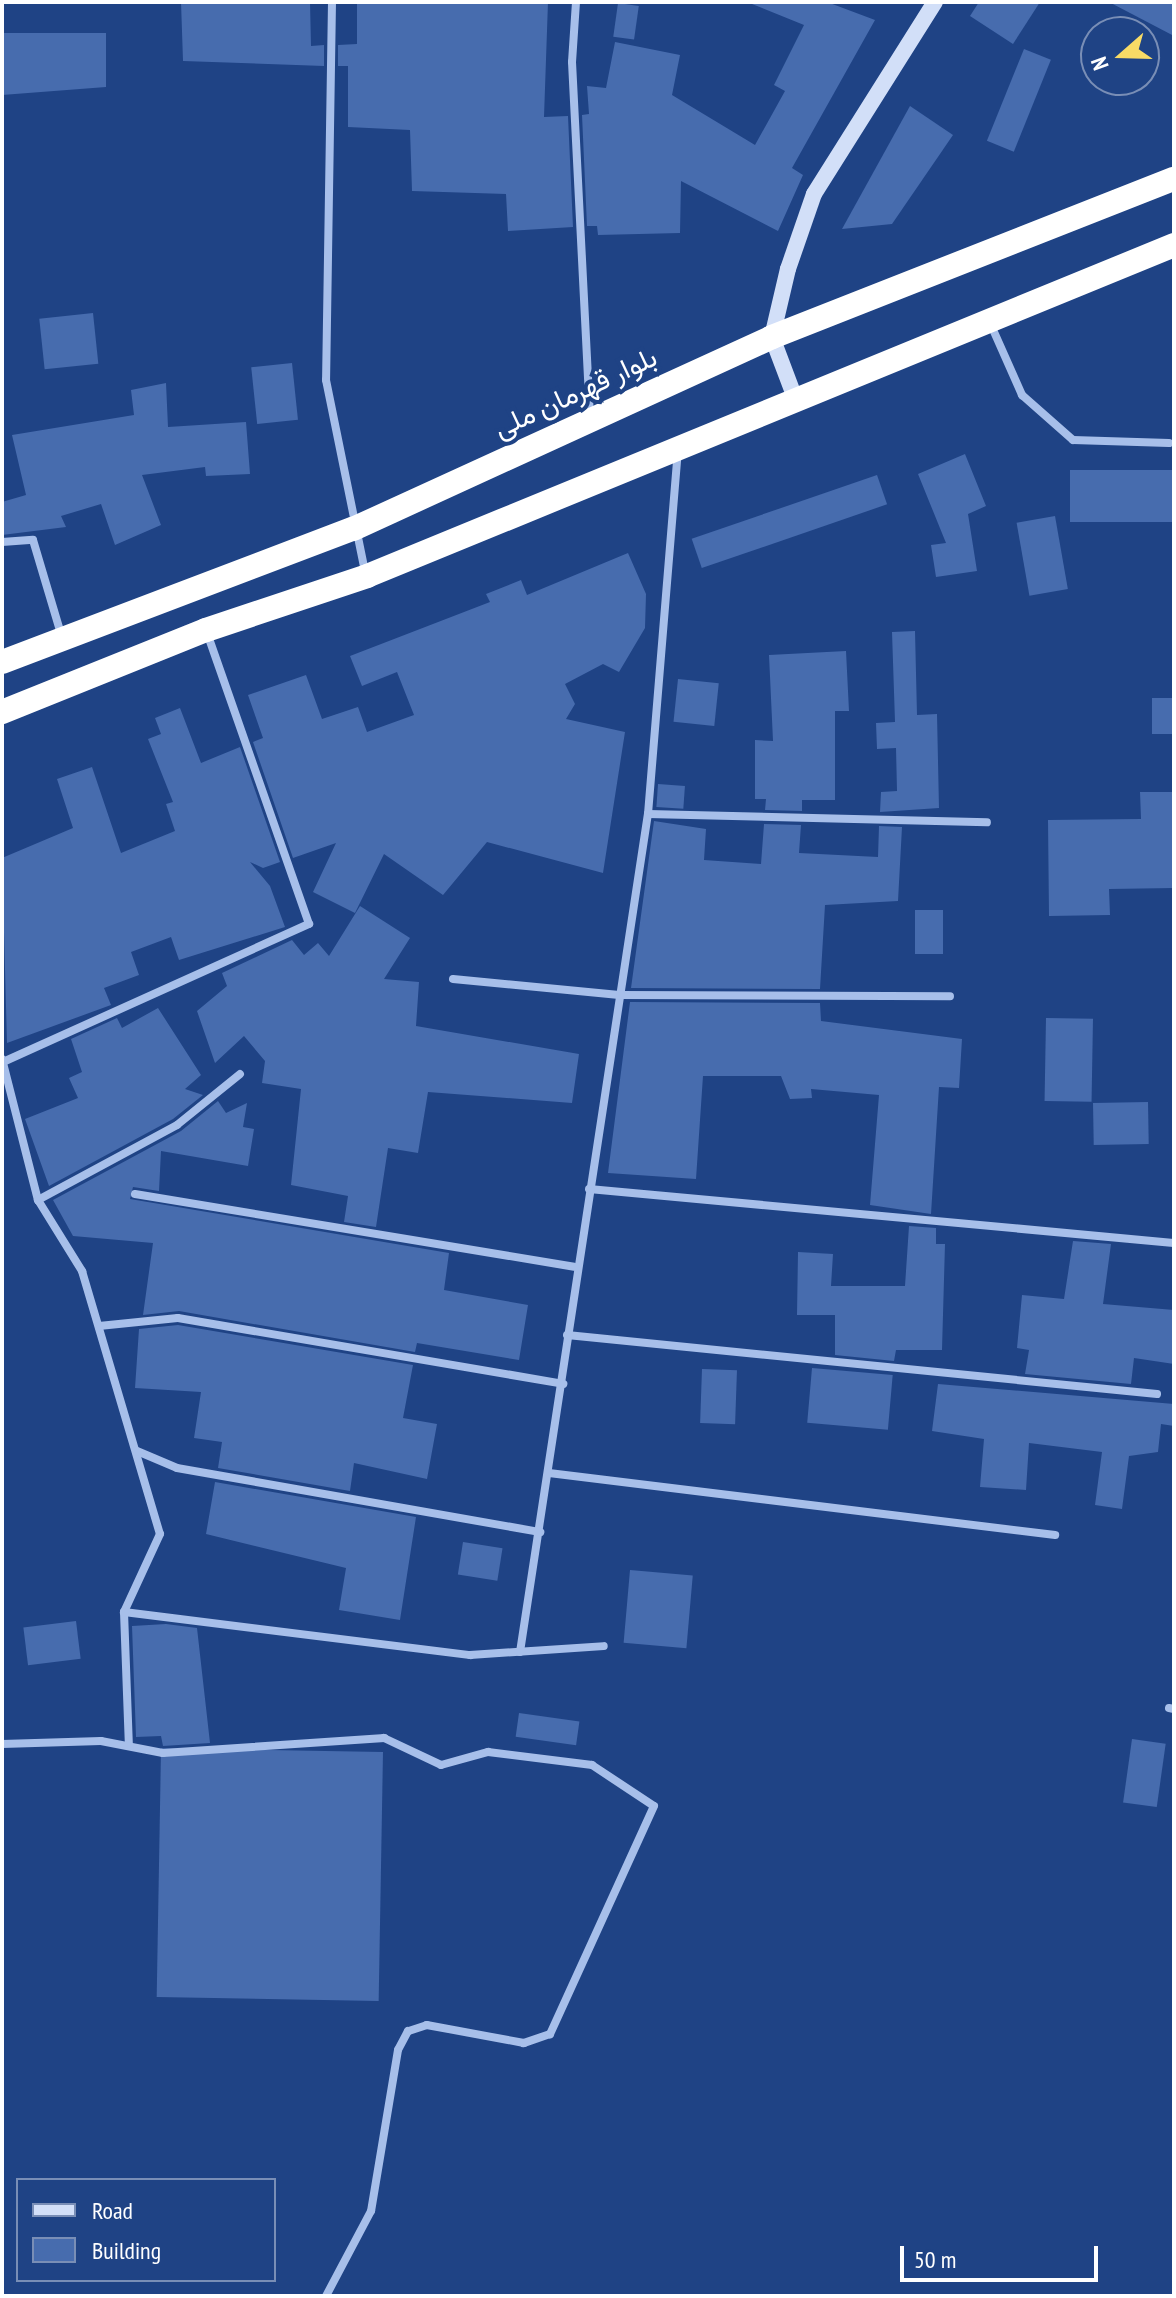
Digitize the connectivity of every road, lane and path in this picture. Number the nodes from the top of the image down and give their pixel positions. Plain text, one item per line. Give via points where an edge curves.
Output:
1 (332, 2) edge
2 (576, 2) edge
3 (935, 2) edge
4 (1174, 179) edge
5 (1174, 245) edge
6 (990, 325) junction
7 (772, 337) junction
8 (795, 398) junction
9 (590, 416) junction
10 (1169, 443) dead end
11 (678, 450) junction
12 (353, 529) junction
13 (2, 542) edge
14 (367, 576) junction
15 (206, 630) junction
16 (62, 637) junction
17 (2, 662) edge
18 (2, 712) edge
19 (648, 814) junction
20 (987, 822) dead end
21 (453, 979) dead end
22 (619, 995) junction
23 (950, 996) dead end
24 (2, 1060) edge
25 (240, 1074) dead end
26 (589, 1189) junction
27 (135, 1194) dead end
28 (38, 1200) junction
29 (1174, 1243) edge
30 (574, 1267) junction
31 (99, 1326) junction
32 (567, 1335) junction
33 (563, 1384) junction
34 (1157, 1394) dead end
35 (137, 1451) junction
36 (549, 1473) junction
37 (540, 1532) junction
38 (1055, 1535) dead end
39 (124, 1612) junction
40 (604, 1646) dead end
41 (520, 1652) junction
42 (2, 1744) edge
43 (129, 1746) junction
44 (326, 2296) edge

1 - 12 street via 326,380
2 - 9 street via 572,62
3 - 7 street via 814,194
4 - 7 highway, بلوار قهرمان ملی
5 - 6 highway
6 - 8 highway
6 - 10 street via 1022,395 1073,440
7 - 8 street
7 - 9 highway, بلوار قهرمان ملی
8 - 11 highway
9 - 12 highway, بلوار قهرمان ملی
11 - 14 highway
11 - 19 street
12 - 14 street
12 - 16 highway, بلوار قهرمان ملی
13 - 16 street via 33,540
14 - 15 highway
15 - 18 highway
15 - 24 street via 309,924
16 - 17 highway, بلوار قهرمان ملی
19 - 20 street
19 - 22 street
21 - 22 street
22 - 23 street
22 - 26 street
24 - 28 street
25 - 28 street via 177,1125
26 - 29 street
26 - 30 street
27 - 30 street
28 - 31 street via 82,1271
30 - 32 street
31 - 33 street via 178,1318
31 - 35 street
32 - 33 street
32 - 34 street
33 - 36 street
35 - 37 street via 177,1468
35 - 39 street via 160,1534
36 - 37 street
36 - 38 street
37 - 41 street
39 - 41 street via 470,1655
39 - 43 street
40 - 41 street
42 - 43 street
43 - 44 street via 163,1753 384,1738 441,1765 488,1752 592,1765 654,1806 550,2034 524,2043 427,2025 408,2031 398,2050 371,2211

